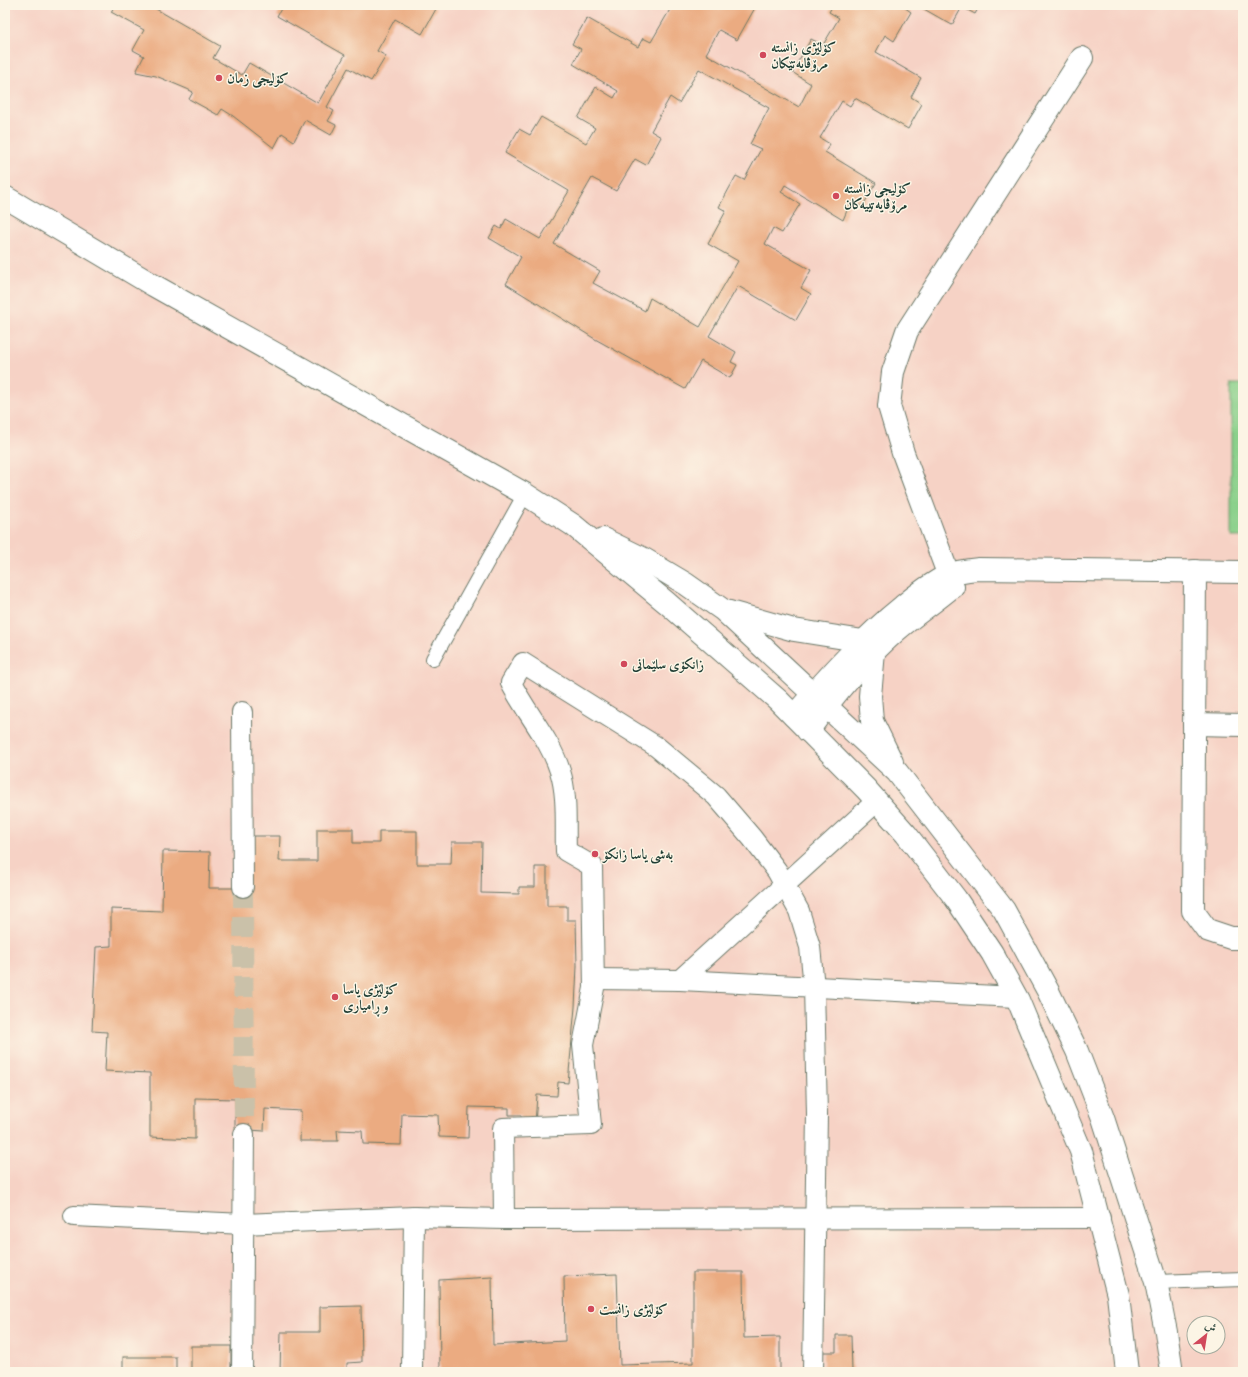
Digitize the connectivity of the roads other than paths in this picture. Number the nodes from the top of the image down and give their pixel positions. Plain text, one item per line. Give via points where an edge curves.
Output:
1 (1082, 58) dead end
2 (5, 197) edge
3 (525, 494) junction
4 (573, 525) junction
5 (1195, 571) junction
6 (1243, 572) edge
7 (950, 581) junction
8 (723, 610) junction
9 (869, 647) junction
10 (433, 659) dead end
11 (819, 700) junction
12 (242, 712) dead end
13 (801, 724) junction
14 (1194, 724) junction
15 (1243, 725) edge
16 (896, 772) junction
17 (877, 802) junction
18 (243, 887) tunnel mouth
19 (785, 887) junction
20 (1243, 938) edge
21 (594, 979) junction
22 (680, 980) junction
23 (814, 987) junction
24 (1016, 997) junction
25 (244, 1134) tunnel mouth
26 (74, 1216) dead end
27 (414, 1217) junction
28 (815, 1218) junction
29 (1100, 1218) junction
30 (504, 1219) junction
31 (244, 1224) junction
32 (1243, 1279) edge
33 (1156, 1282) junction
34 (412, 1369) dead end
35 (242, 1372) edge
36 (813, 1372) edge
37 (1127, 1372) edge
38 (1172, 1372) edge

1 - 7 street via 907,331 893,372 889,406 903,453
2 - 3 street via 153,286
3 - 4 street
3 - 10 lane
4 - 8 street via 644,559
4 - 13 street via 673,608
5 - 6 street
5 - 7 street via 978,569 962,571
5 - 14 street
7 - 9 street via 916,595
8 - 9 street
8 - 11 street
9 - 11 street
9 - 16 street via 872,721
11 - 13 street
11 - 16 street
12 - 18 street
13 - 17 street
14 - 15 street
14 - 20 street via 1193,911 1207,930 1231,938
16 - 33 street via 1004,910 1048,991 1077,1051 1103,1118
17 - 19 street
17 - 24 street via 906,834 956,900 992,953
19 - 21 street via 777,871 752,838 716,796 657,747 523,663 511,684 546,740 561,772 565,799 566,851 592,866
19 - 22 street
19 - 23 street via 799,911 810,947
21 - 22 street
21 - 30 street via 583,1045 590,1125 502,1128
22 - 23 street
23 - 24 street
23 - 28 street via 817,1114
24 - 29 street via 1081,1150
25 - 31 street
26 - 31 street
27 - 30 street
27 - 31 street
27 - 34 street
28 - 29 street
28 - 30 street
28 - 36 street
29 - 37 street via 1118,1295
31 - 35 street
32 - 33 lane
33 - 38 street

